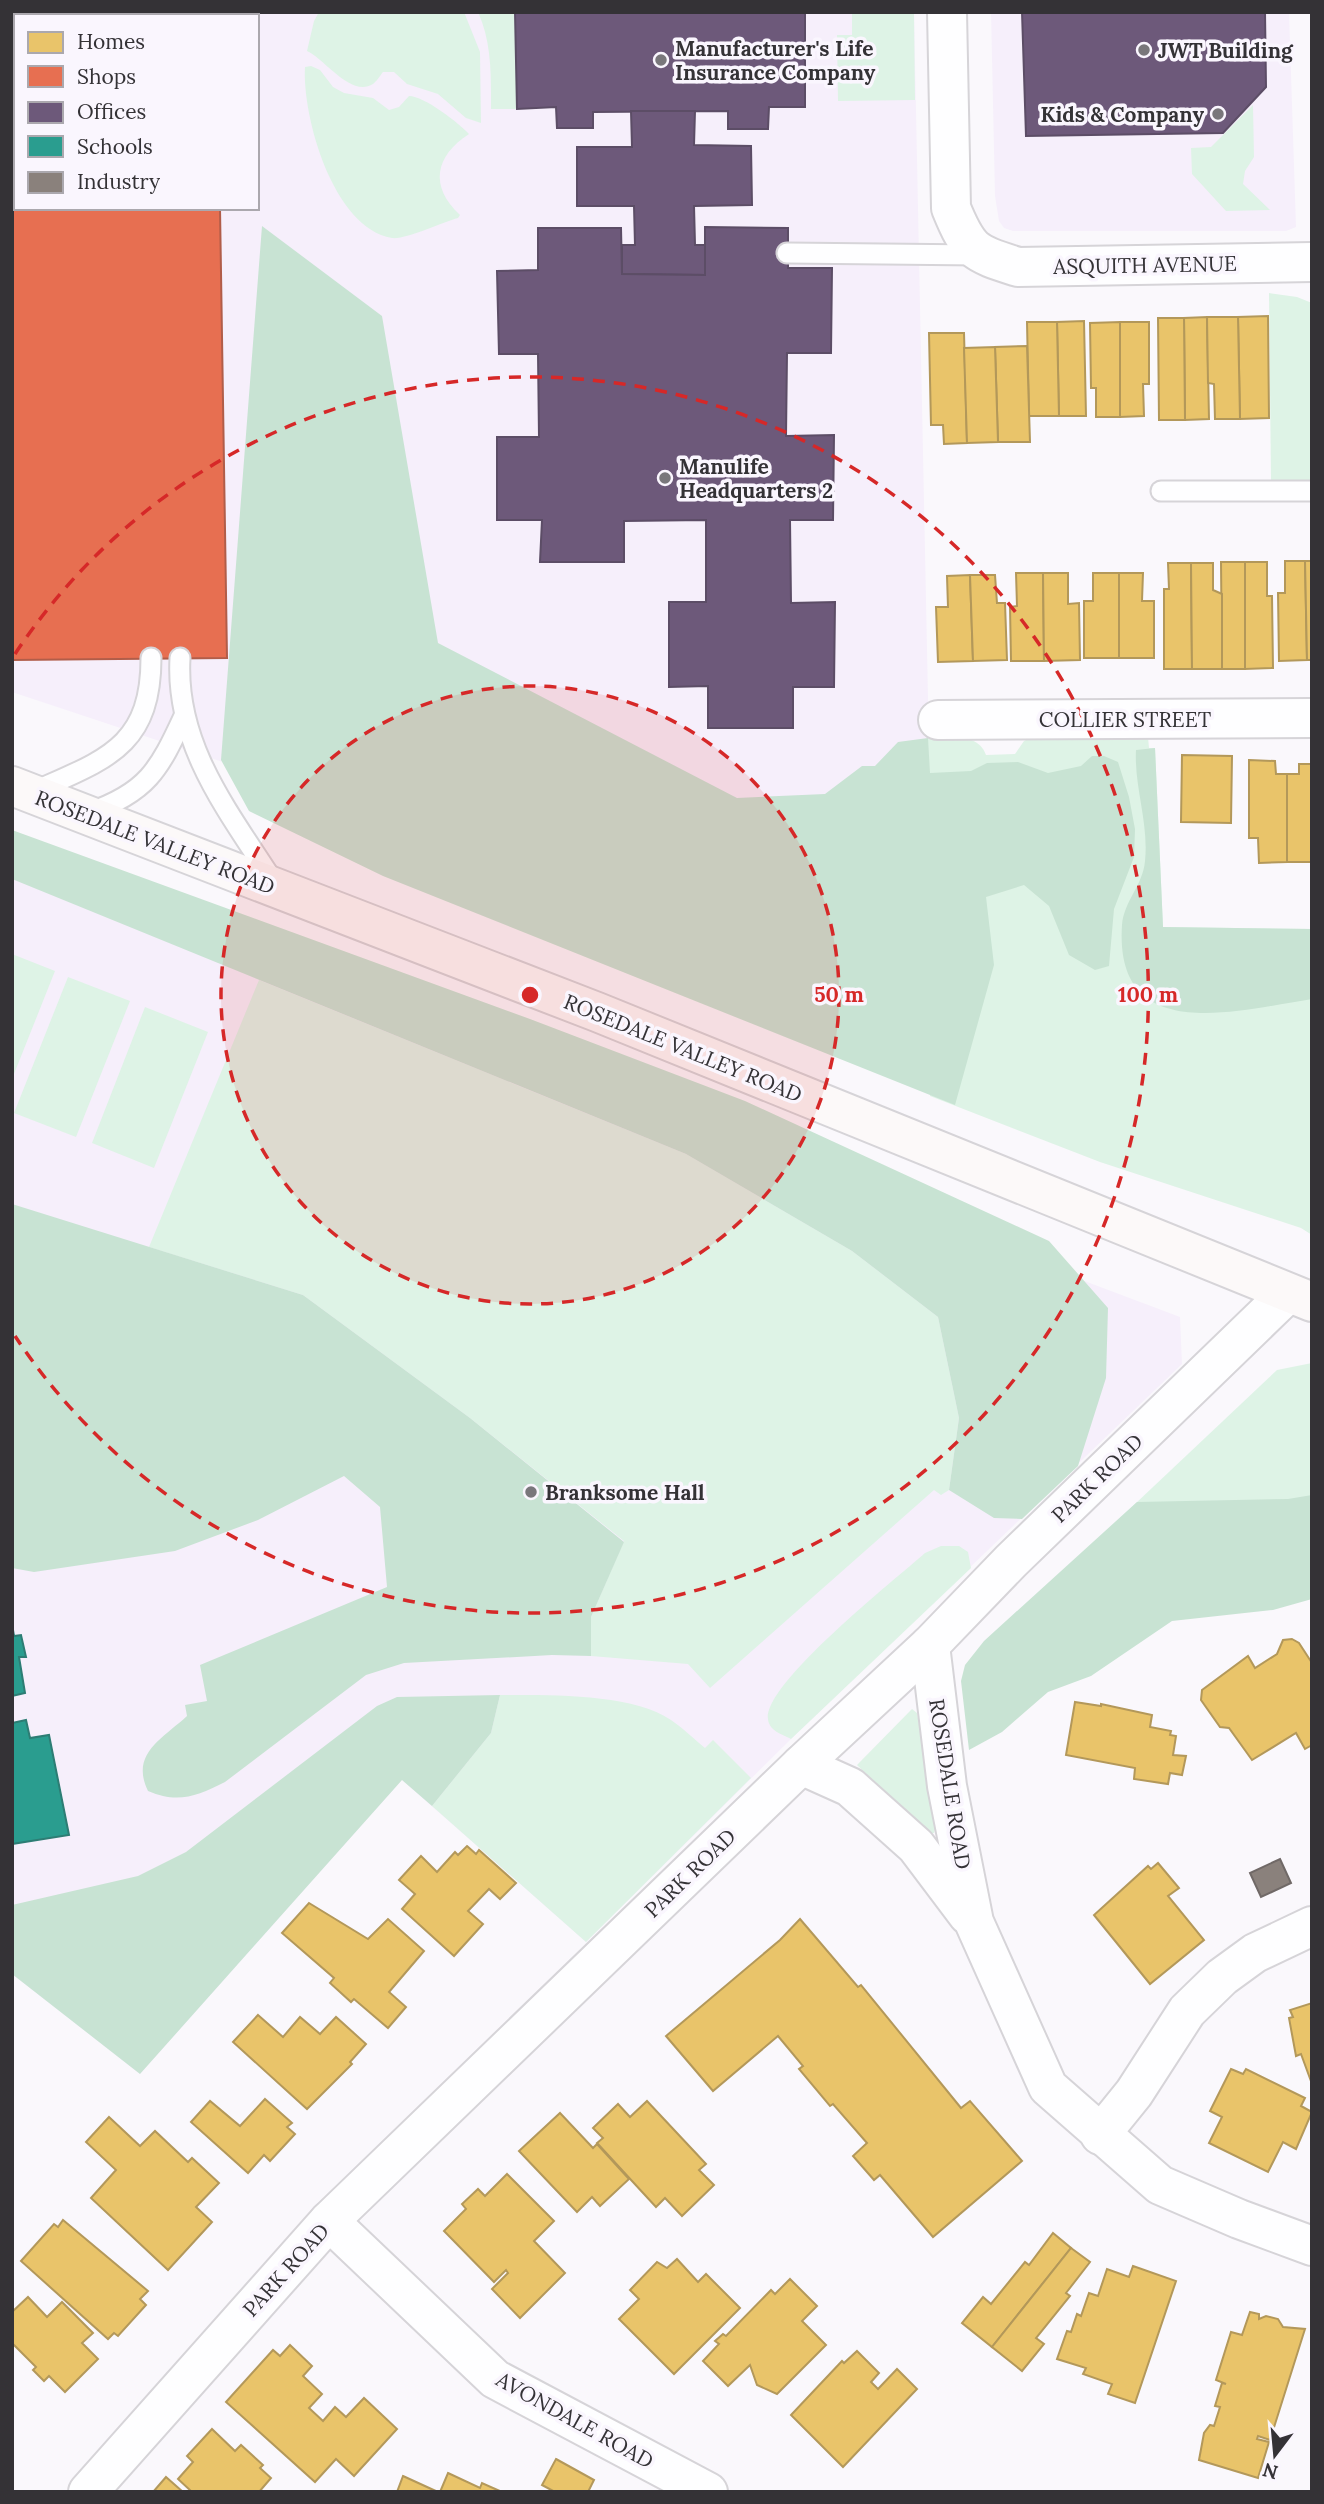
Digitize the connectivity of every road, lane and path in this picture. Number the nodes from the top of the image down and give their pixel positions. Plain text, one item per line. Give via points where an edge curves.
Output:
1 (947, 12) edge
2 (788, 253) dead end
3 (980, 255) junction
4 (1312, 262) edge
5 (1161, 491) dead end
6 (1312, 491) edge
7 (151, 658) dead end
8 (180, 658) dead end
9 (184, 716) junction
10 (1312, 718) edge
11 (938, 720) dead end
12 (22, 789) edge
13 (84, 815) junction
14 (279, 891) junction
15 (1304, 1289) edge
16 (930, 1645) junction
17 (801, 1765) junction
18 (974, 1922) junction
19 (1312, 1926) edge
20 (1100, 2135) junction
21 (329, 2221) junction
22 (1312, 2246) edge
23 (88, 2492) edge
24 (708, 2492) edge

1 - 3 street via 951,208 963,237
2 - 3 lane
3 - 4 street, ASQUITH AVENUE via 1018,267
5 - 6 lane
7 - 12 lane via 145,709 134,731 101,762
8 - 9 lane
9 - 13 lane via 166,755 140,789
9 - 14 lane via 213,789
10 - 11 street, COLLIER STREET
12 - 13 street, ROSEDALE VALLEY ROAD
13 - 14 street, ROSEDALE VALLEY ROAD
14 - 15 street, ROSEDALE VALLEY ROAD
15 - 16 street, PARK ROAD via 1011,1561
16 - 17 street, PARK ROAD
16 - 18 street, ROSEDALE ROAD via 947,1786
17 - 18 street, ROSEDALE ROAD via 850,1787 916,1846
17 - 21 street, PARK ROAD
18 - 20 street, ROSEDALE ROAD via 1048,2087
19 - 20 street via 1255,1953 1196,2002
20 - 22 street, ROSEDALE ROAD via 1160,2185
21 - 23 street, PARK ROAD
21 - 24 street, AVONDALE ROAD via 495,2379

